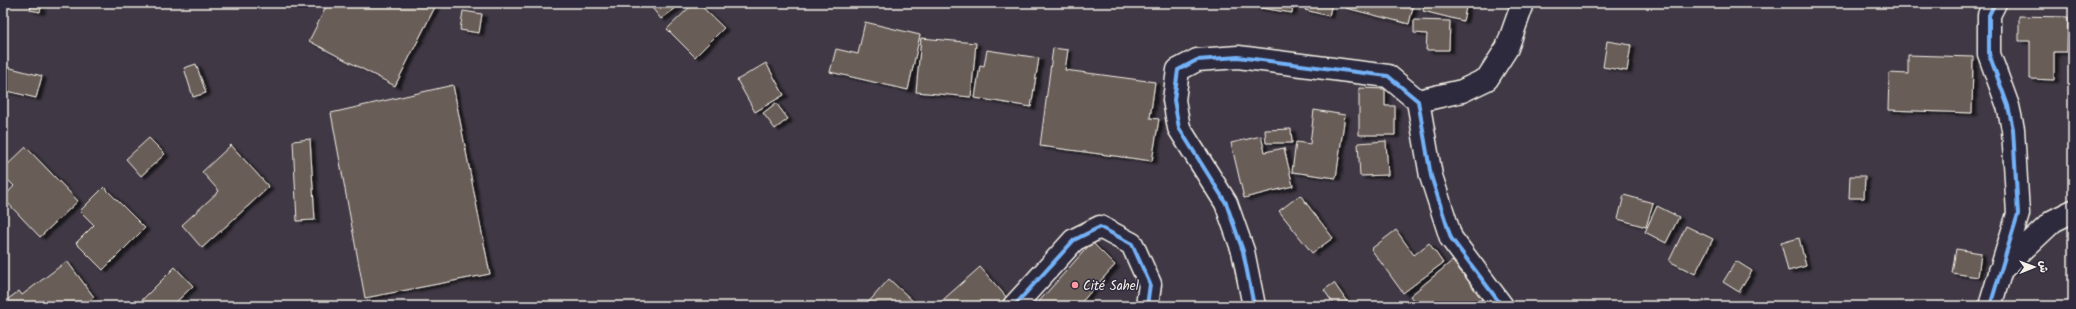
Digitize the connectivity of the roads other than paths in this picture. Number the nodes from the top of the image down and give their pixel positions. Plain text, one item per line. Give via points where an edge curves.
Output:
1 (1523, 3) edge
2 (1995, 3) edge
3 (1418, 101) junction
4 (2073, 211) edge
5 (1999, 272) junction
6 (1014, 306) edge
7 (1147, 306) edge
8 (1254, 306) edge
9 (1502, 306) edge
10 (1990, 306) edge

1 - 3 street via 1507,48 1487,79 1462,91
2 - 5 street via 1989,15 1989,54 2008,106 2013,129 2018,214
3 - 8 street via 1388,76 1238,57 1197,60 1178,70 1174,100 1179,128 1226,203 1243,251
3 - 9 street via 1431,176 1451,238
4 - 5 street via 2053,221
5 - 10 street
6 - 7 street via 1074,240 1100,227 1132,244 1150,284

